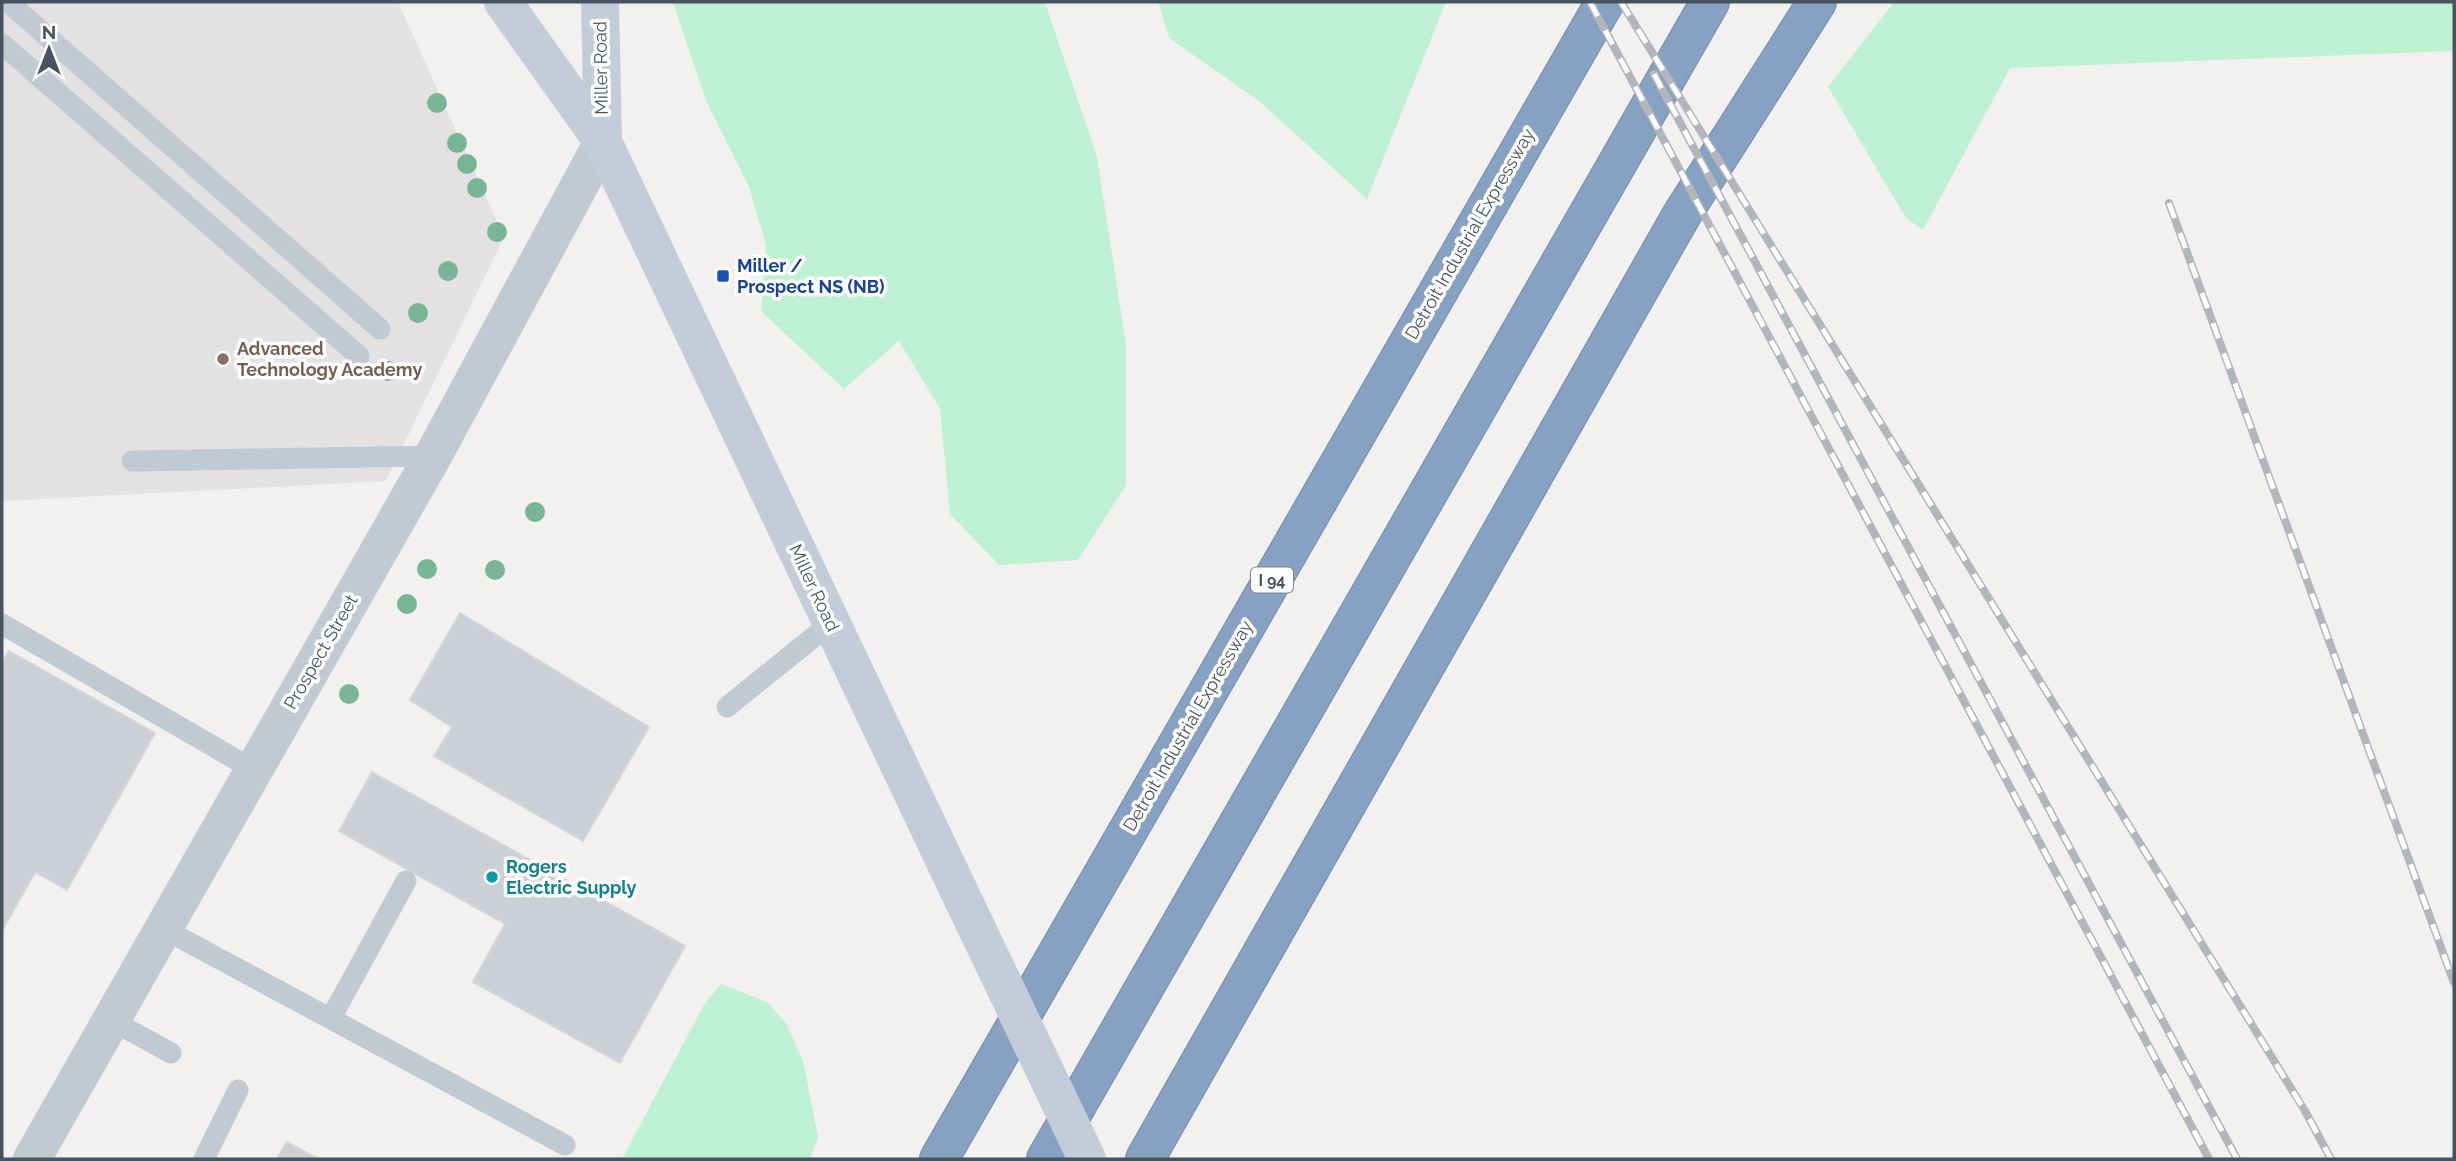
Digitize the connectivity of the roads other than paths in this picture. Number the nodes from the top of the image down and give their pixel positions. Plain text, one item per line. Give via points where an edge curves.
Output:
1 (8, 2) edge
2 (503, 2) edge
3 (600, 2) edge
4 (1605, 2) edge
5 (1710, 2) edge
6 (1817, 2) edge
7 (1838, 2) edge
8 (2, 44) edge
9 (1729, 140) junction
10 (603, 142) junction
11 (380, 329) dead end
12 (359, 356) dead end
13 (433, 456) junction
14 (132, 461) dead end
15 (831, 623) junction
16 (2, 624) edge
17 (727, 707) dead end
18 (254, 770) junction
19 (406, 881) dead end
20 (163, 929) junction
21 (331, 1018) junction
22 (111, 1020) junction
23 (171, 1053) dead end
24 (239, 1090) dead end
25 (565, 1145) dead end
26 (32, 1159) edge
27 (204, 1159) edge
28 (939, 1159) edge
29 (1046, 1159) edge
30 (1087, 1159) edge
31 (1145, 1159) edge

1 - 11 lane
2 - 10 main road
3 - 10 main road, Miller Road
4 - 28 highway, Detroit Industrial Expressway / I 94
5 - 29 highway
6 - 9 highway
7 - 9 highway
8 - 12 lane
9 - 31 highway via 1681,216
10 - 13 street, Prospect Street
10 - 15 main road, Miller Road
13 - 14 lane
13 - 18 street, Prospect Street
15 - 17 lane
15 - 30 main road, Miller Road, bridge
16 - 18 lane
18 - 20 street, Prospect Street
19 - 21 lane
20 - 21 lane
20 - 22 street, Prospect Street
21 - 25 lane
22 - 23 lane
22 - 26 street, Prospect Street
24 - 27 lane

